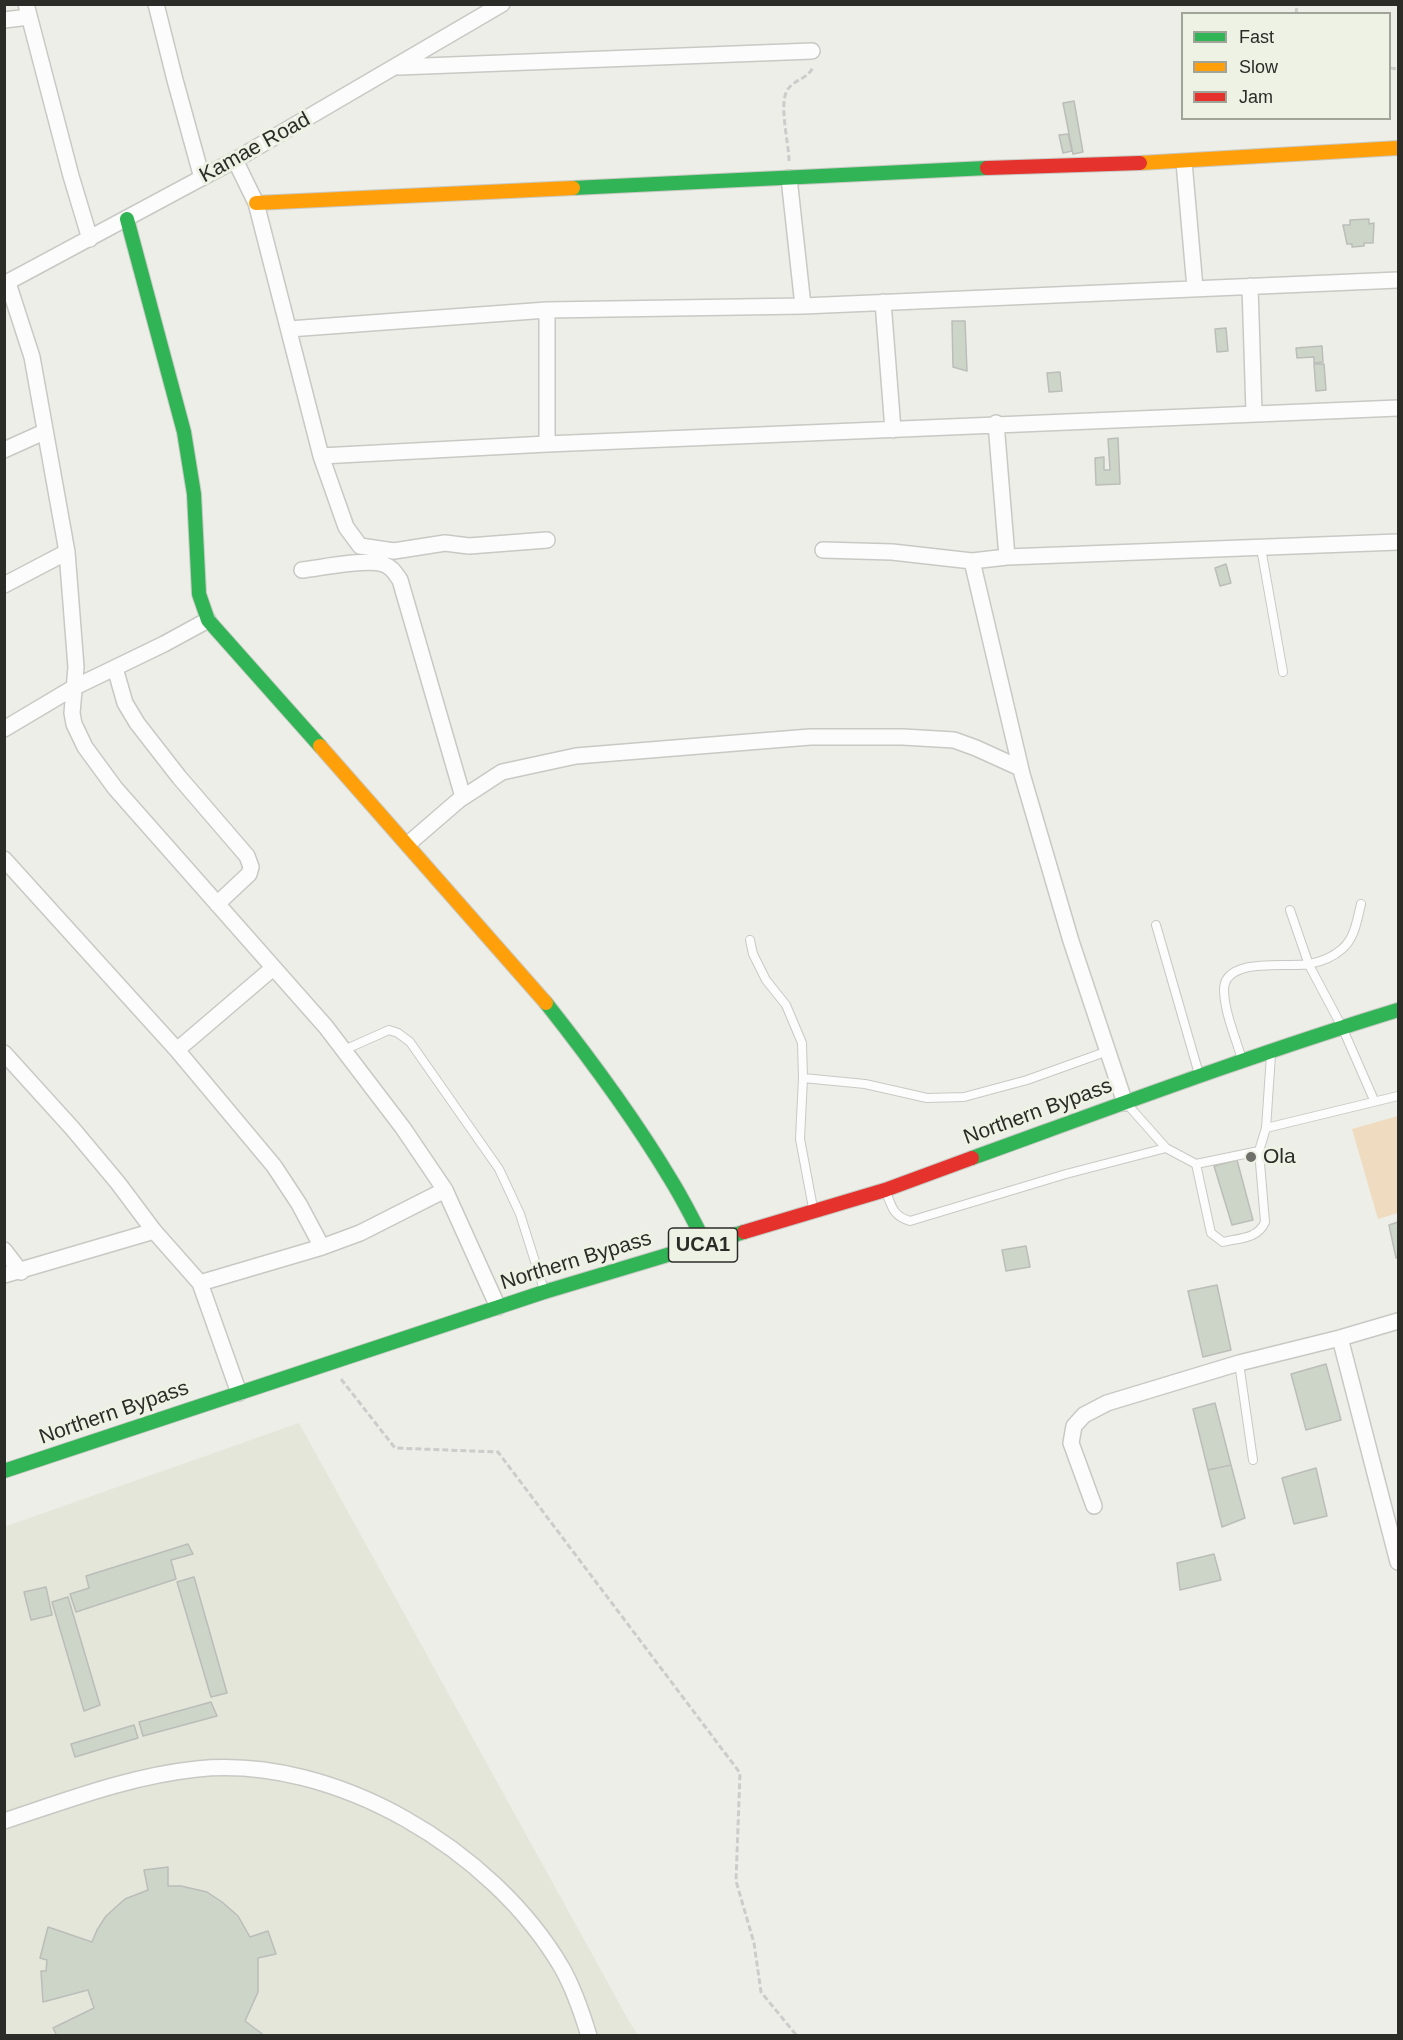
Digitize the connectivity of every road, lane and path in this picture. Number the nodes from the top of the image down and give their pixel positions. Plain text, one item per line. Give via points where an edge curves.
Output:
1 (156, 4) edge
2 (502, 4) edge
3 (27, 11) edge
4 (4, 20) edge
5 (812, 51) joint
6 (396, 67) junction
7 (1398, 148) edge
8 (235, 160) junction
9 (1185, 162) junction
10 (789, 177) junction
11 (202, 178) junction
12 (256, 203) junction
13 (127, 219) junction
14 (90, 239) junction
15 (1398, 280) edge
16 (6, 283) edge
17 (1250, 286) junction
18 (1195, 288) junction
19 (883, 302) junction
20 (803, 306) junction
21 (547, 310) junction
22 (290, 330) junction
23 (1398, 408) edge
24 (1254, 412) junction
25 (996, 423) junction
26 (893, 430) junction
27 (44, 432) junction
28 (547, 444) junction
29 (4, 450) edge
30 (321, 456) junction
31 (547, 540) dead end
32 (1398, 542) edge
33 (1261, 548) junction
34 (823, 550) dead end
35 (67, 552) junction
36 (1007, 557) junction
37 (972, 561) junction
38 (302, 570) dead end
39 (4, 585) edge
40 (208, 620) junction
41 (115, 668) junction
42 (1283, 672) dead end
43 (73, 688) junction
44 (4, 729) edge
45 (1020, 768) junction
46 (463, 797) junction
47 (408, 844) junction
48 (4, 860) edge
49 (218, 904) junction
50 (1361, 904) dead end
51 (1290, 910) dead end
52 (1155, 925) dead end
53 (750, 940) dead end
54 (1308, 964) junction
55 (273, 968) junction
56 (1398, 1010) edge
57 (1342, 1027) junction
58 (177, 1050) junction
59 (344, 1050) junction
60 (1108, 1051) junction
61 (1272, 1052) junction
62 (8, 1062) edge
63 (1242, 1062) junction
64 (1200, 1076) junction
65 (803, 1078) junction
66 (1398, 1096) edge
67 (1374, 1100) junction
68 (1125, 1103) junction
69 (1266, 1128) junction
70 (1166, 1148) junction
71 (1259, 1150) junction
72 (1196, 1164) junction
73 (445, 1190) junction
74 (885, 1190) junction
75 (814, 1213) junction
76 (154, 1232) junction
77 (706, 1245) junction
78 (322, 1247) junction
79 (4, 1250) edge
80 (21, 1272) junction
81 (4, 1275) edge
82 (200, 1283) junction
83 (544, 1292) junction
84 (498, 1307) junction
85 (1398, 1321) edge
86 (1340, 1338) junction
87 (329, 1363) junction
88 (1239, 1363) junction
89 (239, 1393) junction
90 (1252, 1460) dead end
91 (4, 1472) edge
92 (1094, 1506) dead end
93 (1398, 1562) edge
94 (4, 1821) edge
95 (590, 2036) edge
96 (797, 2036) edge

1 - 11 street
2 - 6 street, Kamae Road
3 - 4 street
3 - 14 street
5 - 6 street
5 - 10 path via 810,74 785,93
6 - 8 street, Kamae Road
7 - 9 street
8 - 11 street, Kamae Road
8 - 12 street
9 - 10 street
9 - 18 street
10 - 12 street
10 - 20 street
11 - 13 street, Kamae Road
12 - 22 street
13 - 14 street, Kamae Road
13 - 40 street via 184,432 194,494 199,594
14 - 16 street, Kamae Road
15 - 17 street
16 - 27 street via 32,357
17 - 18 street
17 - 24 street
18 - 19 street
19 - 20 street
19 - 26 street
20 - 21 street
21 - 22 street
21 - 28 street
22 - 30 street
23 - 24 street
24 - 25 street
25 - 26 street
25 - 36 street
26 - 28 street
27 - 29 street
27 - 35 street
28 - 30 street
30 - 31 street via 346,527 360,546 394,551 444,543 469,546
32 - 33 street
33 - 36 street
33 - 42 lane
34 - 37 street via 892,552
35 - 39 street
35 - 43 street via 76,667
36 - 37 street
37 - 45 street
38 - 46 street via 381,562 400,580
40 - 41 street
40 - 47 street
41 - 43 street
41 - 49 street via 125,703 137,723 247,856 249,874
43 - 44 street
43 - 49 street via 74,724 85,747 115,788
45 - 46 street via 954,741 810,737 576,756 502,772
45 - 60 street
46 - 47 street
47 - 77 street via 590,1058 672,1181
48 - 58 street
49 - 55 street
50 - 54 lane via 1354,933 1344,948 1329,958
51 - 54 lane
52 - 64 lane
53 - 65 lane via 766,980 786,1005 802,1043
54 - 57 lane
54 - 63 lane via 1251,966 1229,977 1224,987
55 - 58 street
55 - 59 street
56 - 57 street, Northern Bypass / UCA1
57 - 61 street, Northern Bypass / UCA1
57 - 67 lane
58 - 78 street via 274,1166
59 - 73 street
59 - 83 lane via 389,1030 410,1042 499,1168 520,1214
60 - 65 lane via 964,1097 927,1098 865,1084
60 - 68 street
61 - 63 street, Northern Bypass / UCA1
61 - 69 lane
62 - 76 street via 118,1183
63 - 64 street, Northern Bypass / UCA1
64 - 68 street, Northern Bypass / UCA1
65 - 75 lane via 800,1139
66 - 67 lane
67 - 69 lane
68 - 70 lane
68 - 74 street, Northern Bypass / UCA1
69 - 71 lane
70 - 72 lane
70 - 74 lane via 910,1221 893,1210
71 - 72 lane
71 - 72 lane via 1265,1222 1256,1234 1223,1242 1211,1233
73 - 78 street via 360,1233
73 - 84 street
74 - 75 street, Northern Bypass / UCA1
75 - 77 street, Northern Bypass / UCA1
76 - 80 street
76 - 82 street
77 - 83 street, Northern Bypass / UCA1
78 - 82 street
79 - 80 street
80 - 81 street
82 - 89 street
83 - 84 street, Northern Bypass / UCA1
84 - 87 street, Northern Bypass / UCA1
85 - 86 street
86 - 88 street
86 - 93 street
87 - 89 street, Northern Bypass / UCA1
87 - 96 path via 395,1448 498,1452 740,1773 736,1881 754,1943 761,1992
88 - 90 lane
88 - 92 street via 1107,1403 1084,1415 1074,1426 1071,1443
89 - 91 street, Northern Bypass / UCA1
94 - 95 street via 121,1782 198,1769 238,1768 276,1773 343,1789 419,1827 504,1895 562,1969

